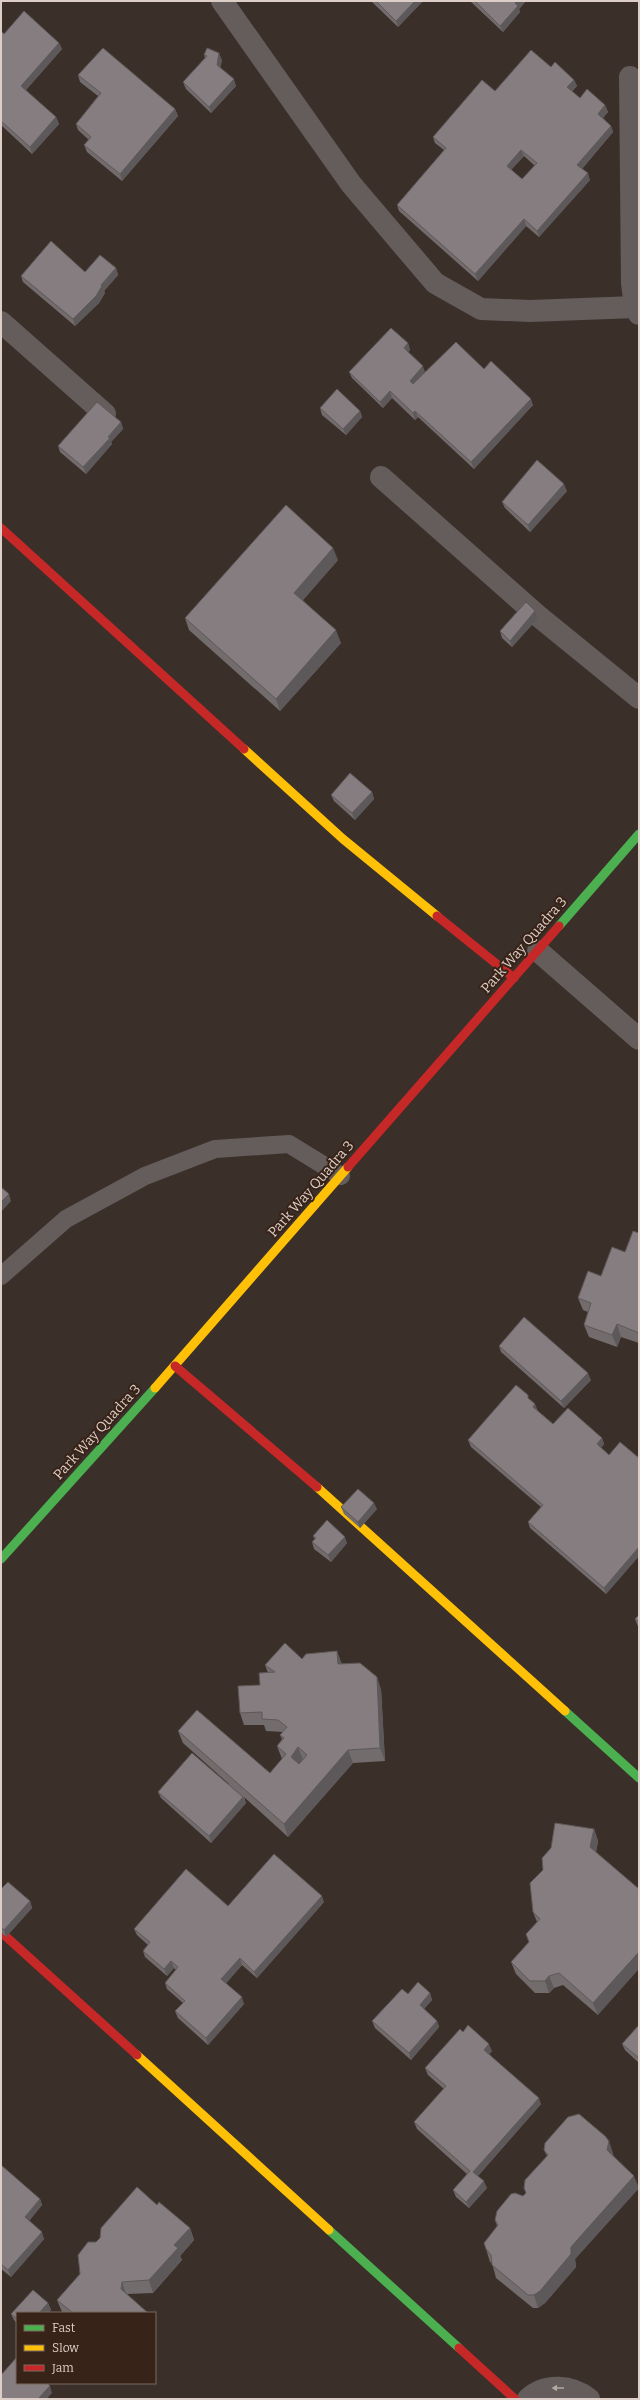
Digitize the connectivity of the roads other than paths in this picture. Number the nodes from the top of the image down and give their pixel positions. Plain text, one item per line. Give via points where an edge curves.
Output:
1 (222, 1) edge
2 (630, 77) dead end
3 (637, 311) edge
4 (1, 322) edge
5 (106, 414) edge
6 (381, 477) dead end
7 (1, 528) edge
8 (639, 698) edge
9 (639, 834) edge
10 (538, 951) junction
11 (514, 978) junction
12 (639, 1039) edge
13 (341, 1176) junction
14 (1, 1276) edge
15 (175, 1366) junction
16 (1, 1559) edge
17 (639, 1778) edge
18 (1, 1932) edge
19 (515, 2399) edge
20 (528, 2399) edge
21 (589, 2399) edge

1 - 3 street via 351,184 435,283 481,309
2 - 3 street via 632,283
4 - 5 street
6 - 8 street via 537,615
7 - 11 street via 343,839
9 - 10 street, Park Way Quadra 3
10 - 11 street, Park Way Quadra 3
10 - 12 street
11 - 13 street, Park Way Quadra 3
13 - 14 lane via 289,1144 215,1149 144,1176 66,1219
13 - 15 street, Park Way Quadra 3
15 - 16 street, Park Way Quadra 3
15 - 17 street via 337,1504
18 - 19 street
21 -> 20 street via 574,2390 559,2387 543,2390

